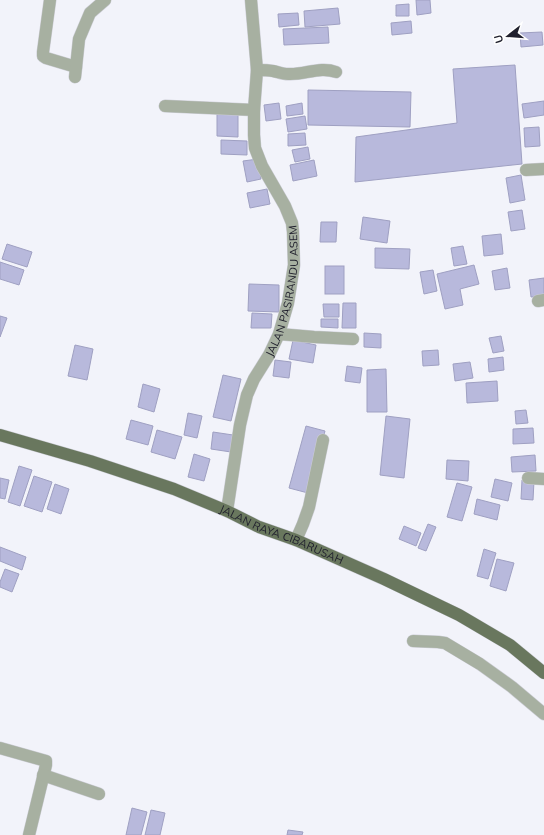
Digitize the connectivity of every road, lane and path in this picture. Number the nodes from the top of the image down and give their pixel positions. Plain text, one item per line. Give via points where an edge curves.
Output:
1 (50, 0) edge
2 (105, 0) edge
3 (251, 0) edge
4 (257, 70) junction
5 (336, 72) dead end
6 (165, 106) dead end
7 (254, 110) junction
8 (526, 170) dead end
9 (544, 170) edge
10 (279, 334) junction
11 (353, 340) dead end
12 (0, 435) edge
13 (323, 440) dead end
14 (528, 478) dead end
15 (544, 479) edge
16 (227, 511) junction
17 (296, 540) junction
18 (413, 641) dead end
19 (544, 673) edge
20 (544, 714) edge
21 (0, 748) edge
22 (43, 775) junction
23 (99, 794) dead end
24 (29, 835) edge

1 - 2 street via 43,56 75,72 79,39 90,13
3 - 4 street, JALAN PASIRANDU ASEM
4 - 5 street via 287,74 328,69
4 - 7 street, JALAN PASIRANDU ASEM
6 - 7 street
7 - 10 street, JALAN PASIRANDU ASEM via 255,148 262,166 289,213 294,232 294,265 288,303
8 - 9 street
10 - 11 street
10 - 16 street, JALAN PASIRANDU ASEM via 247,395
12 - 16 main road, JALAN RAYA CIBARUSAH via 174,489
13 - 17 street via 309,507
14 - 15 street
16 - 17 main road, JALAN RAYA CIBARUSAH
17 - 19 main road, JALAN RAYA CIBARUSAH via 459,615 510,645
18 - 20 street via 445,643 480,664
21 - 22 street via 44,759 46,762
22 - 23 street
22 - 24 street

